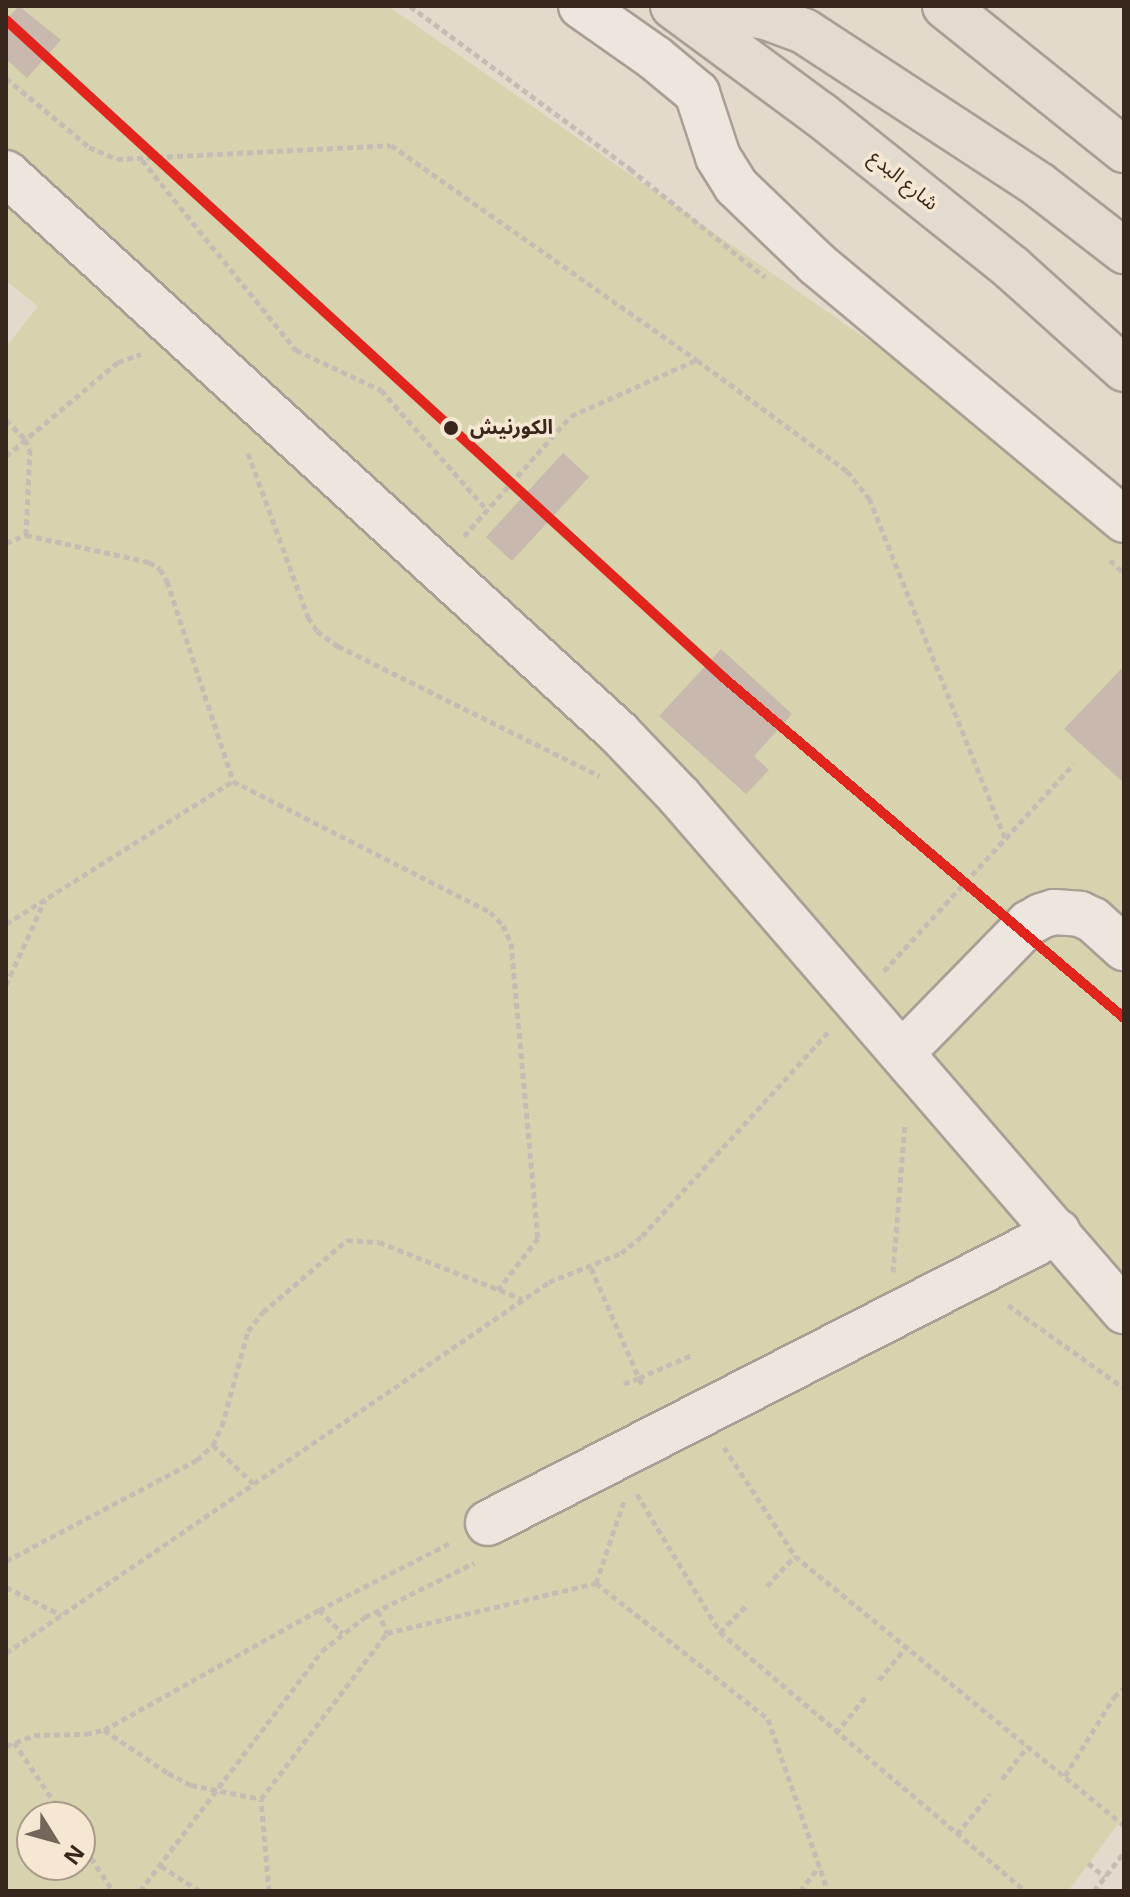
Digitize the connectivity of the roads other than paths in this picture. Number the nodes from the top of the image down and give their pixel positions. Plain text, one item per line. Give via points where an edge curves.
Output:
1 (581, 6) edge
2 (945, 6) edge
3 (680, 11) edge
4 (1124, 150) edge
5 (6, 173) edge
6 (1124, 251) edge
7 (1124, 369) edge
8 (1112, 536) edge
9 (1124, 948) edge
10 (902, 1053) junction
11 (1058, 1232) junction
12 (1124, 1309) edge
13 (482, 1542) road end

1 - 8 lane via 697,93 718,157 736,186
2 - 4 main road
3 - 6 main road via 766,17 804,31 1039,185
3 - 7 main road, شارع البدع via 821,115 1012,268
5 - 10 lane via 583,698 649,764
9 - 10 lane via 1080,914 1041,916
10 - 11 lane
11 - 12 lane
11 - 13 lane via 889,1319 623,1471

